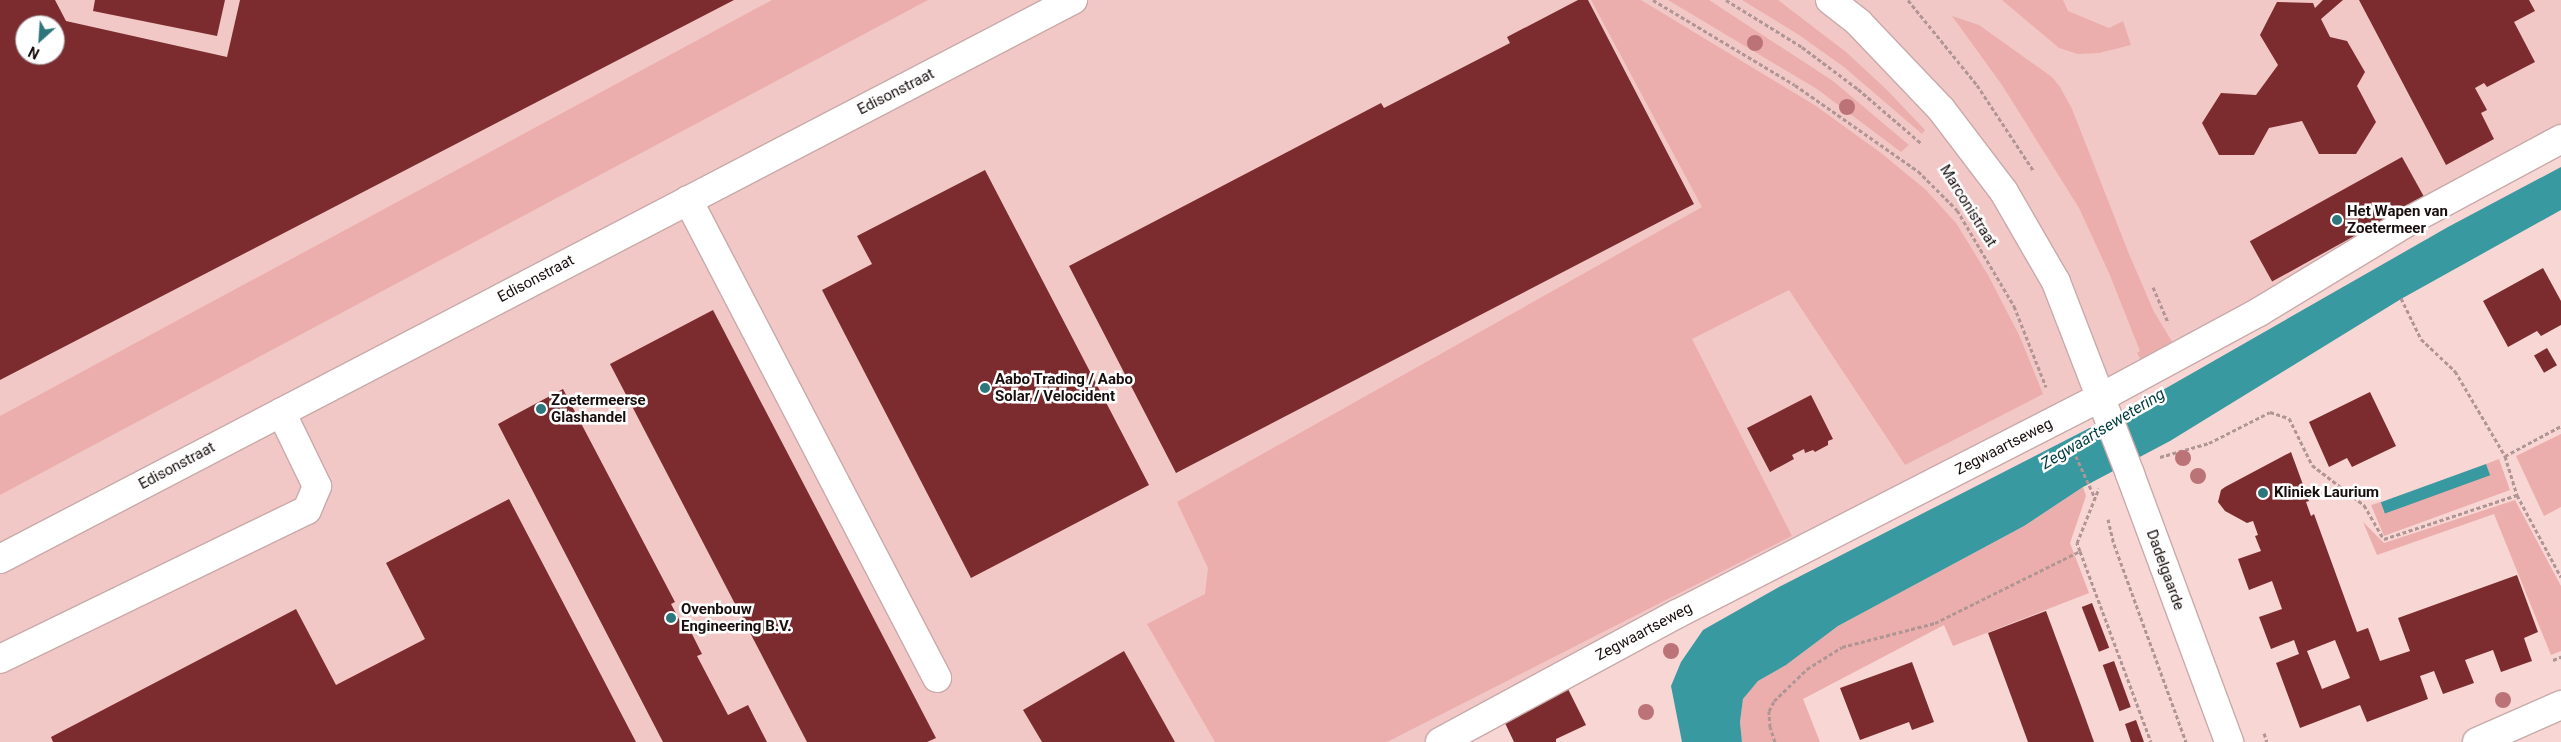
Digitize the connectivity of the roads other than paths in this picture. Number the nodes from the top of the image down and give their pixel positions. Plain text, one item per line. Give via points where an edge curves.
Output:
1 (1073, 0) edge
2 (1830, 0) edge
3 (2561, 139) edge
4 (688, 200) junction
5 (2102, 403) junction
6 (281, 412) junction
7 (0, 559) edge
8 (0, 659) edge
9 (937, 678) dead end
10 (2561, 705) edge
11 (1440, 742) edge
12 (2229, 742) edge
13 (2477, 742) edge

1 - 4 street, Edisonstraat
2 - 5 street via 1859,23 1905,69 1941,109 2004,192 2056,282
3 - 5 street, Zegwaartseweg via 2409,221
4 - 6 street, Edisonstraat
4 - 9 street
5 - 11 street, Zegwaartseweg via 1677,614
5 - 12 street, Dadelgaarde
6 - 7 street, Edisonstraat
6 - 8 street via 317,486 307,510
10 - 13 street

